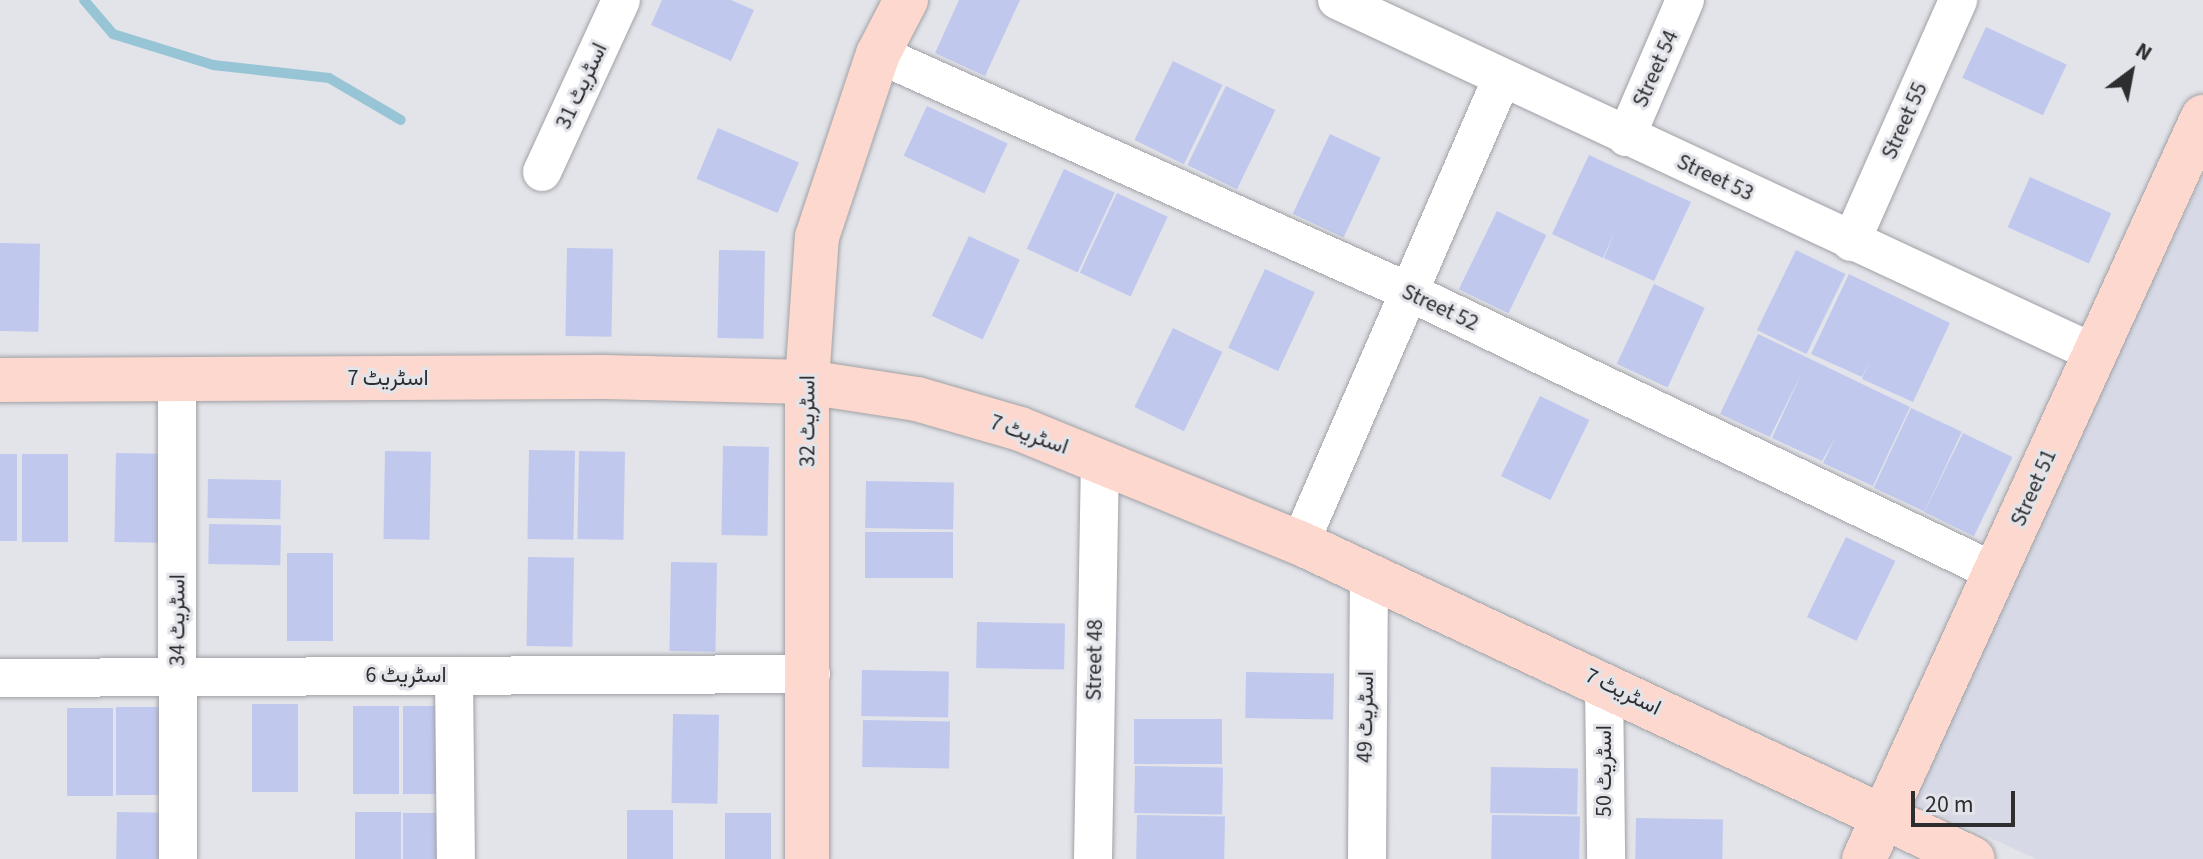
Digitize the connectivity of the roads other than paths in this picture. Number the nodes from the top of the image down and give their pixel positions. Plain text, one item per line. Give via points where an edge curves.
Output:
1 (621, 0) edge
2 (906, 0) edge
3 (1337, 0) edge
4 (1685, 0) edge
5 (1958, 0) edge
6 (878, 54) junction
7 (1502, 78) junction
8 (2203, 117) edge
9 (1626, 137) junction
10 (542, 172) dead end
11 (1851, 242) junction
12 (1407, 291) junction
13 (2094, 353) junction
14 (0, 380) edge
15 (177, 380) junction
16 (807, 382) junction
17 (1100, 461) junction
18 (1300, 543) junction
19 (1997, 573) junction
20 (1369, 575) junction
21 (811, 674) junction
22 (454, 676) junction
23 (178, 677) junction
24 (0, 678) edge
25 (1604, 683) junction
26 (1872, 839) edge
27 (178, 859) edge
28 (456, 859) edge
29 (807, 859) edge
30 (1093, 859) edge
31 (1367, 859) edge
32 (1606, 859) edge
33 (1973, 859) edge

1 - 10 street, اسٹریٹ 31
2 - 6 street, اسٹریٹ 32
3 - 7 street, Street 53
4 - 9 street, Street 54
5 - 11 street, Street 55
6 - 12 street, Street 52
6 - 16 street, اسٹریٹ 32 via 819,225
7 - 9 street, Street 53
7 - 12 street
8 - 13 street, Street 51
9 - 11 street, Street 53
11 - 13 street, Street 53
12 - 18 street
12 - 19 street, Street 52
13 - 19 street, Street 51
14 - 15 street, اسٹریٹ 7
15 - 16 street, اسٹریٹ 7
15 - 23 street, اسٹریٹ 34
16 - 17 street, اسٹریٹ 7 via 917,399
16 - 21 street, اسٹریٹ 32
17 - 18 street, اسٹریٹ 7
17 - 30 street, Street 48
18 - 20 street, اسٹریٹ 7
19 - 26 street, Street 51
20 - 25 street, اسٹریٹ 7
20 - 31 street, اسٹریٹ 49
21 - 22 street, اسٹریٹ 6
21 - 29 street, اسٹریٹ 32
22 - 23 street, اسٹریٹ 6
22 - 28 street
23 - 24 street, اسٹریٹ 6
23 - 27 street, اسٹریٹ 34
25 - 26 street, اسٹریٹ 7
25 - 32 street, اسٹریٹ 50
26 - 33 street, اسٹریٹ 7

